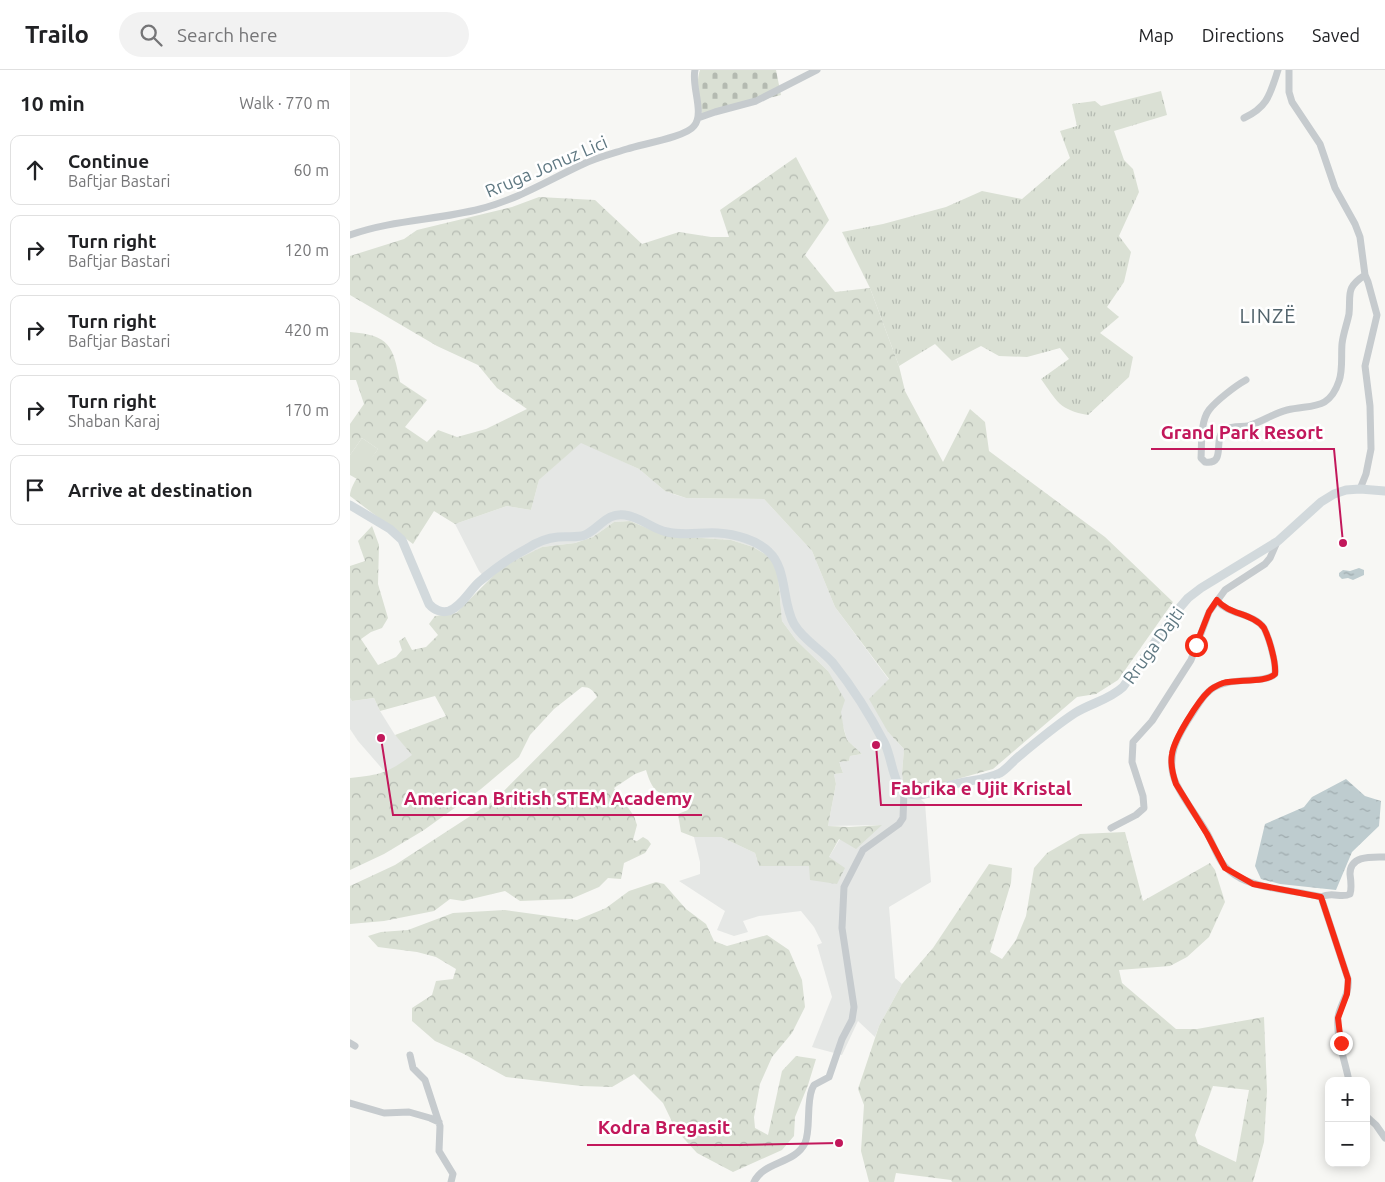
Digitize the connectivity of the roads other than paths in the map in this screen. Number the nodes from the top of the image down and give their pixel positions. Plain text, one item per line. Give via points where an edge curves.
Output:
1 (695, 70) edge
2 (817, 70) edge
3 (1278, 70) edge
4 (1289, 70) edge
5 (698, 118) junction
6 (1244, 118) dead end
7 (350, 235) edge
8 (1365, 275) junction
9 (1246, 380) dead end
10 (1360, 489) junction
11 (1385, 491) edge
12 (350, 505) edge
13 (1278, 541) junction
14 (1217, 600) junction
15 (904, 792) junction
16 (1111, 828) dead end
17 (1385, 857) edge
18 (1321, 897) junction
19 (410, 1055) dead end
20 (1347, 1077) edge
21 (350, 1103) edge
22 (1370, 1120) edge
23 (439, 1122) junction
24 (1385, 1138) edge
25 (451, 1182) edge
26 (754, 1182) edge

1 - 5 street
2 - 5 street via 756,101
3 - 6 street via 1264,105
4 - 8 street via 1292,102 1320,144 1336,188 1355,224
5 - 7 street, Rruga Jonuz Lici via 685,133 597,159 513,199 456,214 364,229
8 - 9 street via 1352,286 1348,296 1349,315 1342,341 1340,379 1327,402 1287,410 1248,426 1226,429 1218,441 1217,459 1205,462 1201,458 1208,411
8 - 10 street via 1377,315 1365,366 1371,449
10 - 11 main road, Rruga Dajti
10 - 13 main road, Rruga Dajti via 1334,494 1321,502
12 - 15 main road via 397,534 406,548 426,599 432,608 442,611 456,607 478,583 529,547 549,539 585,535 617,514 631,516 667,532 718,533 757,544 776,560 793,622 803,637 831,661 864,705 886,745 897,783
13 - 14 street via 1265,564 1225,590
13 - 15 main road, Rruga Dajti via 1188,598 1118,692 1078,711 1001,772 922,795
14 - 16 street via 1209,612 1191,660 1152,721 1133,742 1132,762 1144,808 1136,816
14 - 18 street via 1223,607 1262,626 1275,660 1275,674 1268,678 1226,682 1208,692 1174,746 1173,776 1225,868 1253,884
15 - 26 street via 903,818 863,850 844,887 842,928 854,1015 829,1077 812,1089 805,1143 796,1154 768,1168
17 - 18 street via 1356,861 1350,871 1350,894
18 - 20 street via 1348,979 1338,1025
19 - 23 street via 413,1068 425,1080
21 - 23 street via 384,1113 409,1112
22 - 24 street
23 - 25 street via 438,1147 453,1174

